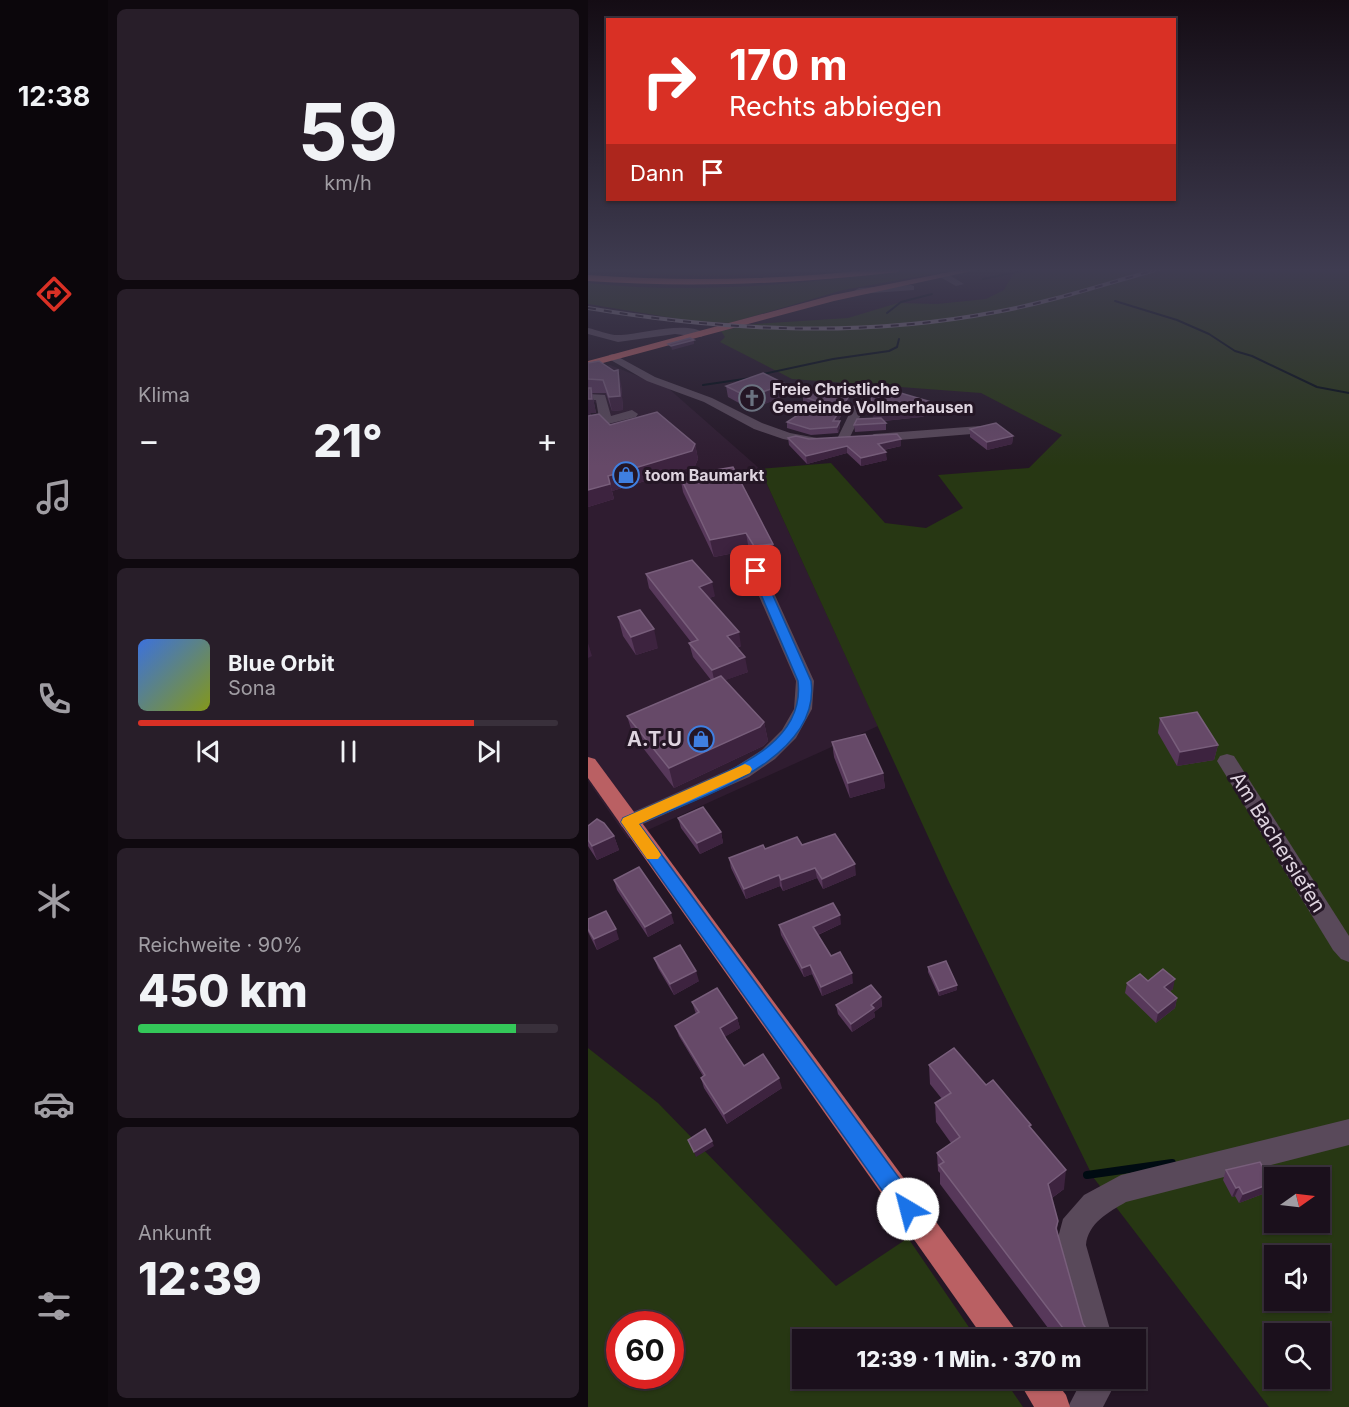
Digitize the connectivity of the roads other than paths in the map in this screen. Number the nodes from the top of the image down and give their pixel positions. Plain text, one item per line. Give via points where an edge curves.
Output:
1 (606, 335) edge
2 (647, 335) edge
3 (698, 335) edge
4 (613, 357) junction
5 (588, 364) edge
6 (588, 397) edge
7 (859, 406) dead end
8 (632, 414) dead end
9 (606, 421) junction
10 (588, 425) edge
11 (980, 430) edge
12 (843, 439) junction
13 (756, 571) dead end
14 (1227, 761) dead end
15 (588, 764) edge
16 (629, 822) junction
17 (1349, 952) edge
18 (1349, 1132) edge
19 (996, 1329) edge
20 (1095, 1329) edge
21 (1041, 1389) edge
22 (1095, 1389) edge
23 (1054, 1407) edge
24 (1084, 1407) edge

1 - 2 street via 622,338
3 - 4 main road
4 - 5 main road
4 - 12 street via 651,379 708,400 758,426 810,441
6 - 9 street via 602,397
7 - 12 street
8 - 9 street
9 - 10 street
11 - 12 street
13 - 16 street via 805,681 807,695 798,722 777,748 761,760
14 - 17 street, Am Bachersiefen
15 - 16 main road
16 - 19 main road
18 - 20 street via 1121,1189 1094,1204 1073,1228 1071,1245
21 - 23 main road
22 - 24 street

